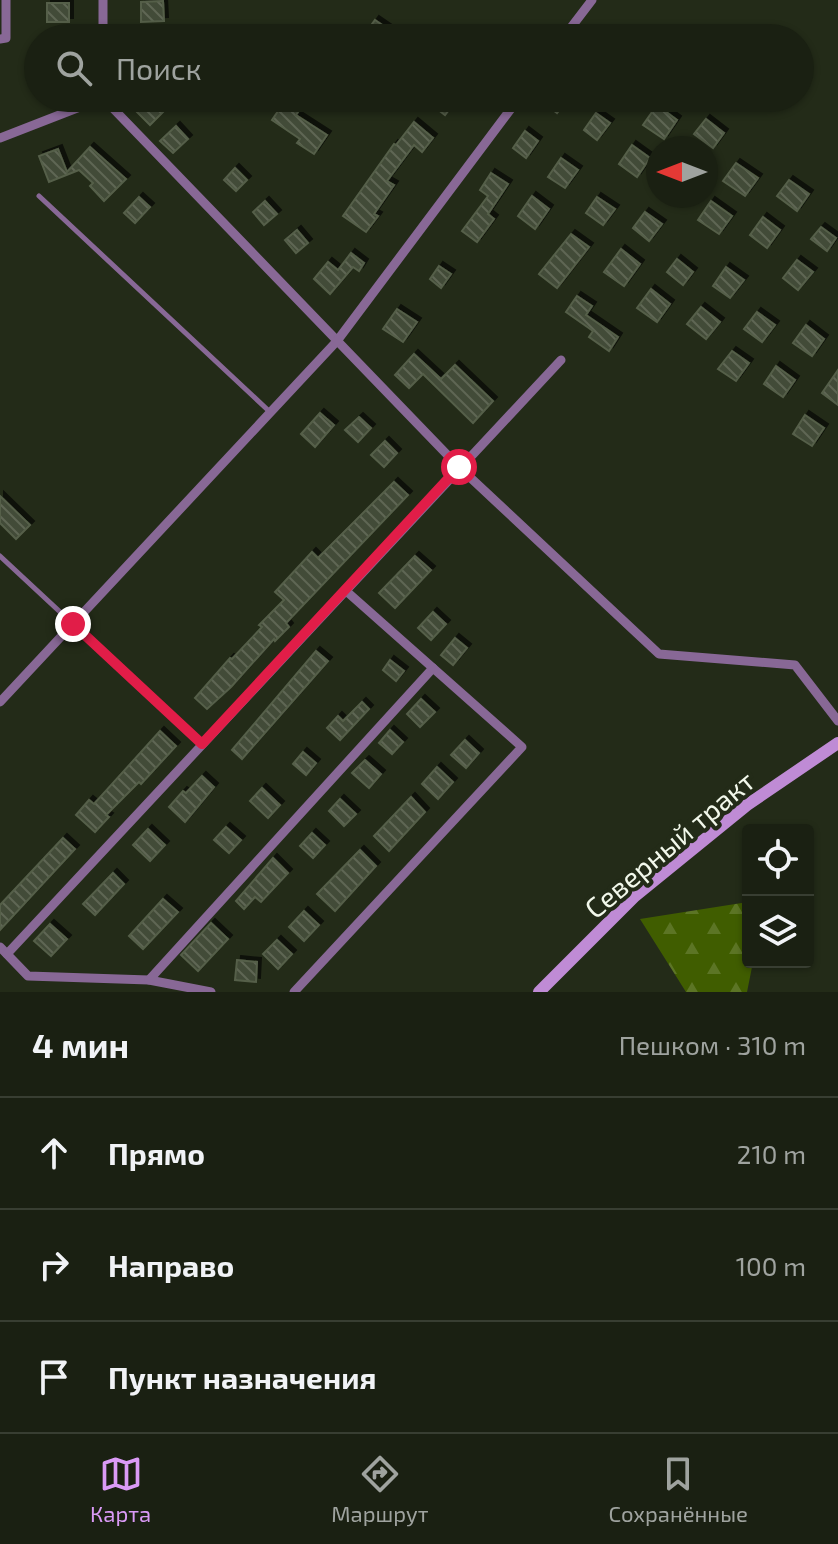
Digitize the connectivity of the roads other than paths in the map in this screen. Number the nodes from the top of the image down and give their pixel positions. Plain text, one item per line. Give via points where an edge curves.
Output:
1 (6, 0) edge
2 (103, 0) edge
3 (592, 0) edge
4 (103, 24) edge
5 (574, 24) edge
6 (0, 39) edge
7 (67, 112) edge
8 (116, 112) edge
9 (509, 112) edge
10 (0, 138) edge
11 (39, 196) dead end
12 (337, 341) junction
13 (561, 360) dead end
14 (270, 413) junction
15 (459, 467) junction
16 (0, 556) edge
17 (345, 590) junction
18 (73, 624) junction
19 (433, 668) junction
20 (0, 702) edge
21 (838, 721) edge
22 (838, 743) edge
23 (202, 744) junction
24 (4, 950) edge
25 (149, 980) junction
26 (211, 992) edge
27 (294, 992) edge
28 (539, 992) edge

1 - 6 street via 6,38
2 - 4 street
3 - 5 street
7 - 10 street
8 - 12 street
9 - 12 street
11 - 14 lane
12 - 14 street
12 - 15 street
13 - 15 street
14 - 18 street
15 - 17 street
15 - 21 street via 659,654 795,665
16 - 18 lane
17 - 19 street
17 - 23 street
18 - 20 street
18 - 23 lane
19 - 25 street
19 - 27 street via 522,747
22 - 28 main road, Северный тракт via 747,805 635,896
23 - 24 street
24 - 25 street via 28,976
25 - 26 street

